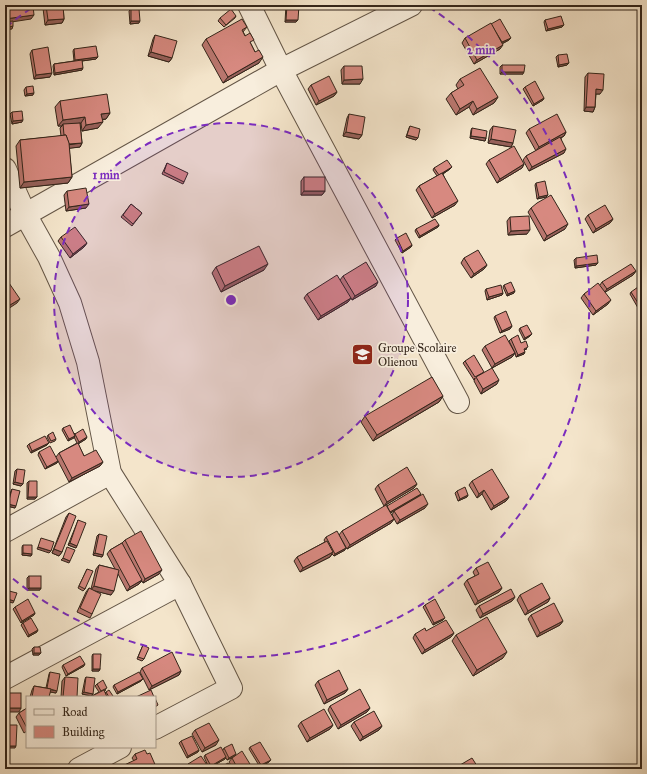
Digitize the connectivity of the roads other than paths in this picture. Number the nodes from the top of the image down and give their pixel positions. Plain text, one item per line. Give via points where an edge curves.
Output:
1 (249, 5) edge
2 (411, 5) edge
3 (281, 70) junction
4 (5, 169) edge
5 (25, 214) junction
6 (5, 226) edge
7 (458, 402) dead end
8 (110, 473) junction
9 (5, 531) edge
10 (180, 584) junction
11 (5, 678) edge
12 (156, 727) edge
13 (118, 748) edge
14 (79, 769) edge

1 - 3 street
2 - 3 street
3 - 5 street
3 - 7 street
4 - 5 street
5 - 6 street
5 - 8 street via 49,257 70,303 88,362
8 - 9 street
8 - 10 street
10 - 11 street
10 - 12 street via 231,688
13 - 14 street

